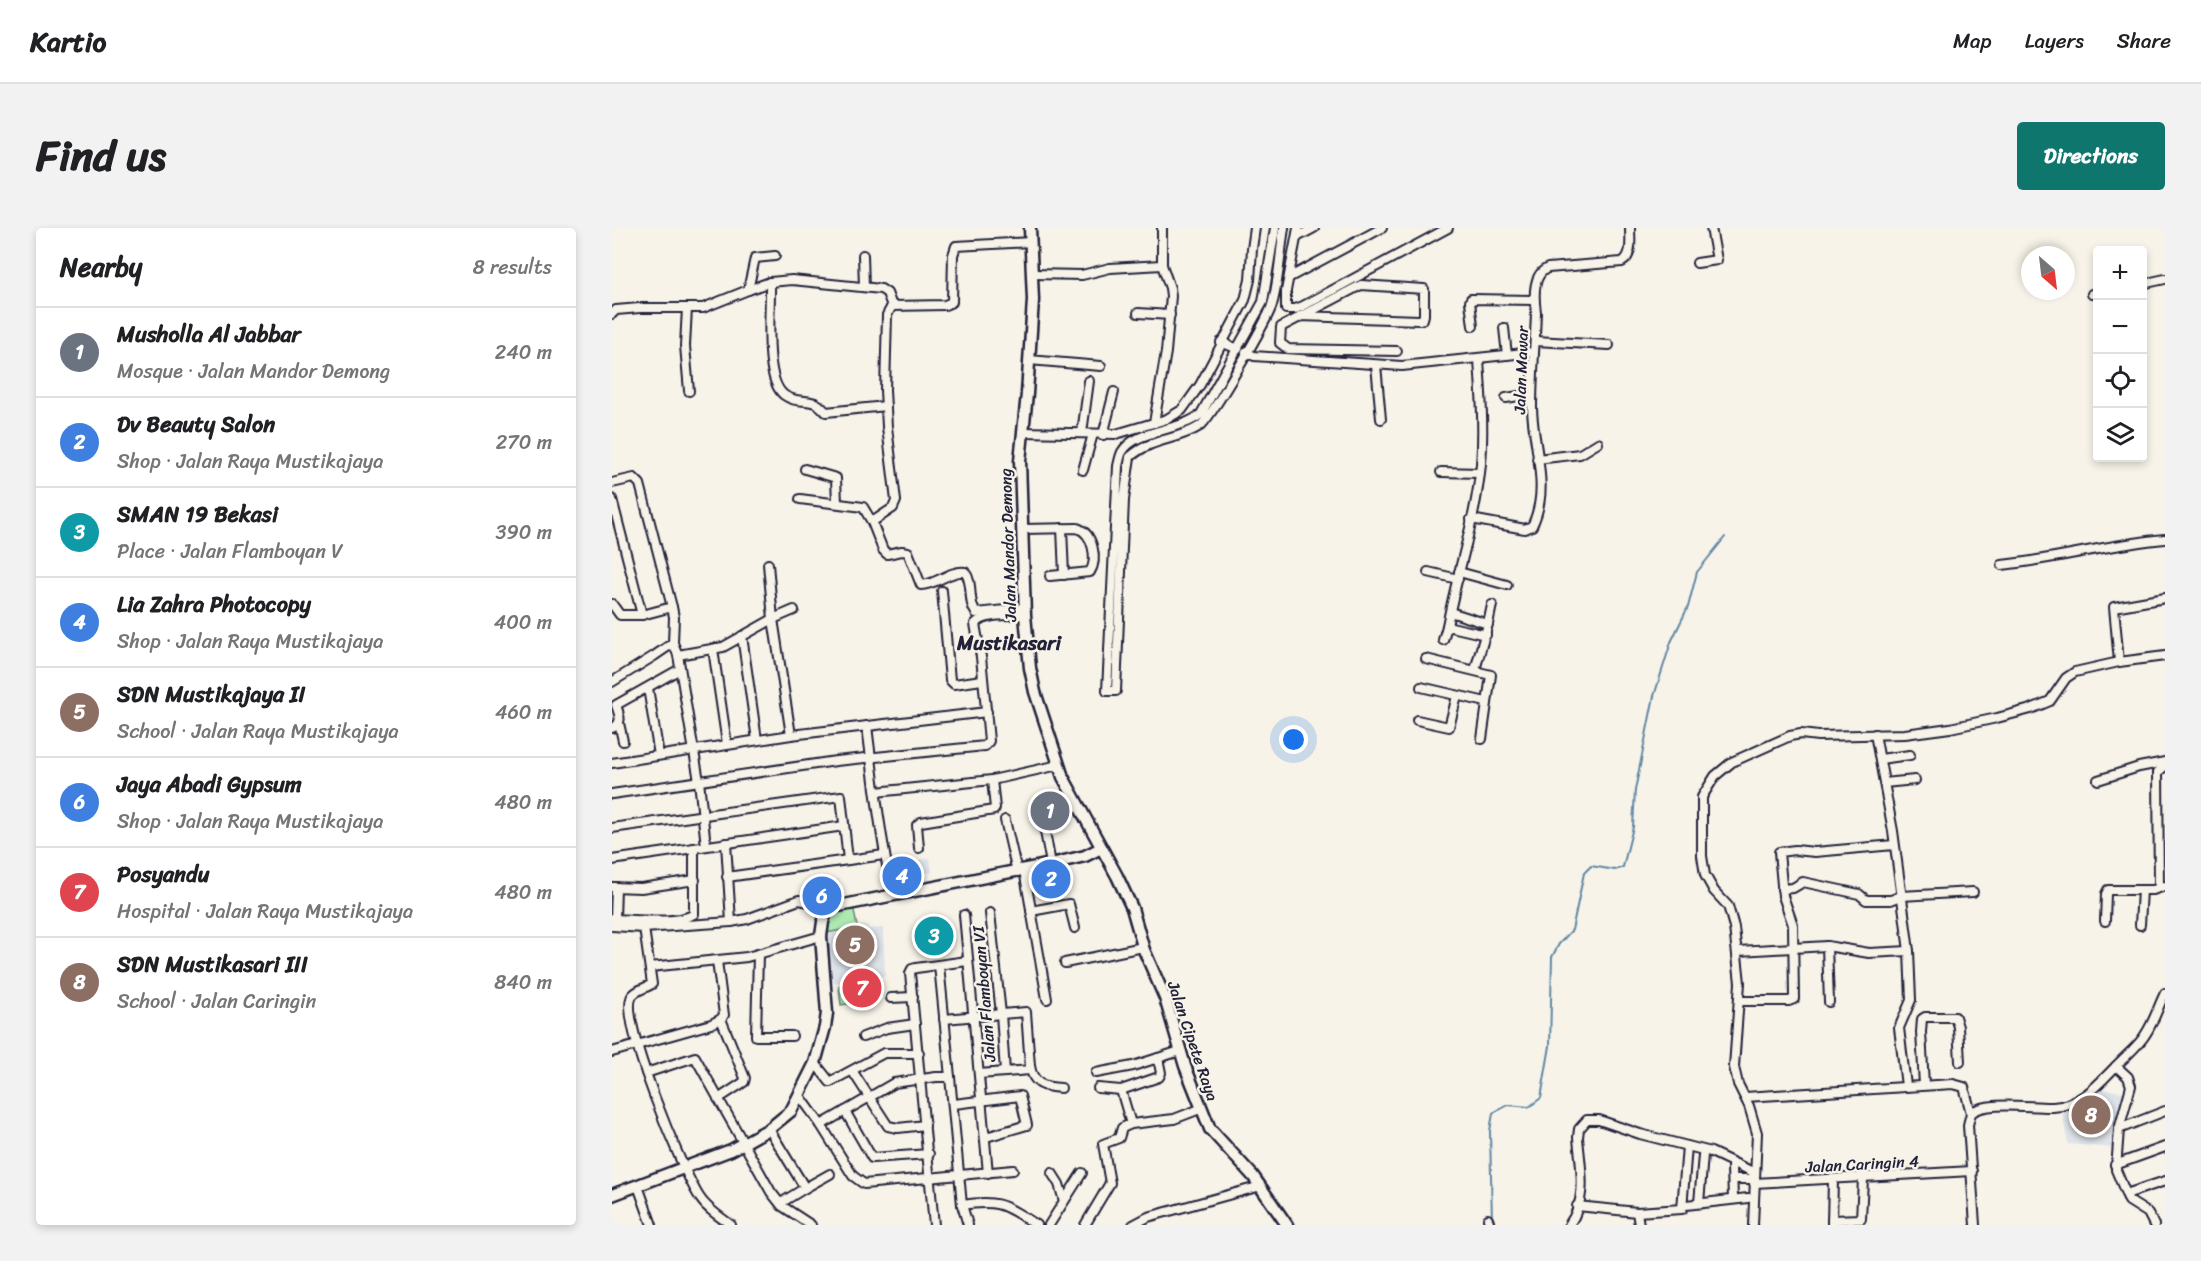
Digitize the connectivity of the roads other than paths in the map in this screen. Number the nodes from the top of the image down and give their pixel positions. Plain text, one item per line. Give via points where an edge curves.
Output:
1 (1030, 228) edge
2 (1162, 228) edge
3 (1255, 228) edge
4 (1280, 228) edge
5 (1298, 228) edge
6 (1314, 228) edge
7 (1382, 228) edge
8 (1448, 228) edge
9 (1630, 228) edge
10 (1711, 228) edge
11 (1297, 237) junction
12 (1031, 242) junction
13 (863, 255) dead end
14 (775, 256) dead end
15 (1696, 263) dead end
16 (1162, 265) junction
17 (1033, 274) junction
18 (1290, 277) junction
19 (2165, 279) edge
20 (1359, 281) junction
21 (770, 282) junction
22 (2147, 283) edge
23 (864, 287) junction
24 (748, 290) junction
25 (1534, 300) junction
26 (892, 306) junction
27 (687, 308) junction
28 (1286, 309) junction
29 (1138, 313) dead end
30 (612, 314) edge
31 (1170, 315) junction
32 (1300, 316) junction
33 (1473, 326) dead end
34 (1281, 327) junction
35 (1504, 328) dead end
36 (1535, 341) junction
37 (1221, 342) junction
38 (1609, 345) dead end
39 (1242, 351) junction
40 (1397, 351) dead end
41 (1534, 352) junction
42 (1507, 355) junction
43 (1479, 358) junction
44 (1029, 360) junction
45 (1376, 365) junction
46 (1101, 366) dead end
47 (1089, 381) dead end
48 (689, 391) dead end
49 (1114, 392) dead end
50 (1533, 394) junction
51 (1506, 398) dead end
52 (886, 406) junction
53 (1381, 419) dead end
54 (1154, 423) junction
55 (1022, 432) junction
56 (1082, 433) junction
57 (1092, 434) junction
58 (1103, 435) junction
59 (1598, 443) dead end
60 (1537, 459) junction
61 (805, 469) dead end
62 (1083, 470) dead end
63 (1441, 472) dead end
64 (1480, 473) junction
65 (612, 483) edge
66 (612, 499) edge
67 (800, 499) dead end
68 (1120, 500) junction
69 (837, 503) junction
70 (1471, 519) junction
71 (872, 522) junction
72 (1062, 528) junction
73 (1022, 529) junction
74 (2165, 539) edge
75 (768, 564) dead end
76 (2002, 565) dead end
77 (1428, 572) dead end
78 (1064, 575) junction
79 (1050, 576) dead end
80 (1459, 576) junction
81 (1507, 585) dead end
82 (942, 591) dead end
83 (2165, 598) edge
84 (612, 604) edge
85 (1492, 605) dead end
86 (672, 607) junction
87 (794, 610) dead end
88 (1025, 611) junction
89 (1450, 612) junction
90 (642, 615) junction
91 (773, 619) junction
92 (1488, 624) junction
93 (1447, 626) junction
94 (1486, 635) junction
95 (742, 636) junction
96 (1443, 640) dead end
97 (673, 643) junction
98 (713, 649) junction
99 (678, 655) junction
100 (2165, 656) edge
101 (1426, 659) dead end
102 (2119, 662) junction
103 (680, 669) junction
104 (1475, 670) junction
105 (982, 680) junction
106 (612, 682) edge
107 (1421, 687) dead end
108 (648, 688) junction
109 (1457, 696) junction
110 (1486, 702) junction
111 (614, 704) edge
112 (987, 712) junction
113 (1417, 720) dead end
114 (619, 723) junction
115 (867, 726) junction
116 (612, 728) edge
117 (1875, 734) junction
118 (791, 735) junction
119 (1482, 739) dead end
120 (757, 740) junction
121 (623, 741) dead end
122 (727, 744) junction
123 (694, 750) junction
124 (659, 755) junction
125 (1910, 755) dead end
126 (870, 758) junction
127 (1880, 759) junction
128 (612, 763) edge
129 (2165, 764) edge
130 (1059, 765) junction
131 (992, 780) junction
132 (1915, 780) dead end
133 (2098, 780) dead end
134 (699, 781) junction
135 (1884, 783) junction
136 (876, 792) junction
137 (612, 794) edge
138 (2162, 797) edge
139 (1041, 810) dead end
140 (703, 814) junction
141 (1005, 820) dead end
142 (844, 826) junction
143 (2162, 827) edge
144 (612, 828) edge
145 (726, 843) junction
146 (1894, 845) junction
147 (706, 846) junction
148 (694, 848) junction
149 (919, 848) dead end
150 (1101, 848) junction
151 (884, 855) junction
152 (848, 860) junction
153 (612, 861) edge
154 (1051, 864) junction
155 (1020, 871) junction
156 (727, 877) junction
157 (695, 880) junction
158 (614, 887) edge
159 (2162, 887) edge
160 (1782, 889) junction
161 (2142, 890) junction
162 (1973, 891) dead end
163 (893, 896) junction
164 (1901, 896) junction
165 (834, 907) junction
166 (1031, 911) junction
167 (990, 913) dead end
168 (964, 915) dead end
169 (613, 921) edge
170 (2105, 921) dead end
171 (731, 922) junction
172 (2140, 925) dead end
173 (644, 928) junction
174 (1075, 928) dead end
175 (822, 936) junction
176 (1827, 946) junction
177 (1143, 947) junction
178 (1793, 948) junction
179 (1738, 951) junction
180 (1909, 951) junction
181 (758, 954) junction
182 (717, 961) junction
183 (967, 961) junction
184 (1065, 963) dead end
185 (939, 965) junction
186 (650, 967) junction
187 (2165, 993) edge
188 (913, 997) junction
189 (891, 998) dead end
190 (1047, 999) dead end
191 (1738, 1001) junction
192 (1829, 1002) dead end
193 (1001, 1014) junction
194 (972, 1017) junction
195 (721, 1019) junction
196 (944, 1019) junction
197 (915, 1024) junction
198 (792, 1036) dead end
199 (863, 1037) dead end
200 (637, 1047) junction
201 (1180, 1051) junction
202 (612, 1052) edge
203 (919, 1053) junction
204 (1158, 1058) junction
205 (1960, 1062) dead end
206 (815, 1063) junction
207 (2116, 1066) junction
208 (1030, 1070) junction
209 (853, 1072) junction
210 (1005, 1072) junction
211 (646, 1073) junction
212 (1096, 1073) dead end
213 (979, 1074) junction
214 (950, 1077) junction
215 (921, 1078) junction
216 (1924, 1085) junction
217 (1906, 1086) junction
218 (1060, 1088) dead end
219 (1098, 1088) dead end
220 (1121, 1090) junction
221 (800, 1096) junction
222 (870, 1097) junction
223 (1745, 1097) junction
224 (718, 1099) junction
225 (981, 1101) junction
226 (954, 1104) junction
227 (1200, 1109) junction
228 (845, 1111) junction
229 (2165, 1111) edge
230 (1971, 1113) junction
231 (1131, 1124) junction
232 (821, 1125) junction
233 (925, 1125) junction
234 (770, 1129) junction
235 (2119, 1130) junction
236 (986, 1137) junction
237 (743, 1144) junction
238 (1687, 1146) junction
239 (2165, 1147) edge
240 (929, 1154) junction
241 (1703, 1155) dead end
242 (2115, 1165) junction
243 (684, 1167) junction
244 (1732, 1167) dead end
245 (1013, 1170) dead end
246 (1972, 1171) junction
247 (988, 1173) junction
248 (1052, 1173) dead end
249 (1082, 1173) dead end
250 (830, 1174) dead end
251 (960, 1176) junction
252 (931, 1178) junction
253 (1754, 1178) junction
254 (1732, 1179) junction
255 (1833, 1179) junction
256 (1863, 1179) dead end
257 (2165, 1181) edge
258 (638, 1186) junction
259 (1261, 1186) junction
260 (805, 1188) junction
261 (2126, 1194) junction
262 (612, 1195) edge
263 (1748, 1198) dead end
264 (1733, 1199) junction
265 (784, 1201) dead end
266 (1064, 1201) junction
267 (1699, 1203) junction
268 (1686, 1204) dead end
269 (963, 1205) junction
270 (1577, 1206) junction
271 (1637, 1212) junction
272 (1832, 1222) edge
273 (652, 1225) edge
274 (731, 1225) edge
275 (811, 1225) edge
276 (934, 1225) edge
277 (968, 1225) edge
278 (1037, 1225) edge
279 (1049, 1225) edge
280 (1085, 1225) edge
281 (1133, 1225) edge
282 (1287, 1225) edge
283 (1569, 1225) edge
284 (1639, 1225) edge
285 (1753, 1225) edge
286 (1975, 1225) edge
287 (2154, 1225) edge

1 - 12 main road, Jalan Mandor Demong
2 - 16 street
3 - 37 street via 1249,290
4 - 39 street via 1272,305
5 - 11 street
6 - 11 street
7 - 18 street
8 - 20 street
9 - 25 street, Jalan Mawar via 1626,259 1541,270
10 - 15 street via 1717,260
11 - 18 street
12 - 17 main road, Jalan Mandor Demong
12 - 26 street via 956,246 952,302
13 - 23 street
14 - 24 street via 755,258
16 - 17 street via 1110,268 1083,275
16 - 31 street via 1170,288
17 - 44 main road, Jalan Mandor Demong
18 - 28 street
19 - 22 street
20 - 28 street via 1303,306
20 - 32 street
20 - 32 street via 1424,289 1423,319
21 - 23 street via 801,279
21 - 24 street
21 - 52 street via 771,368 779,391 796,402 816,403 826,412
23 - 26 street via 885,290
24 - 27 street via 704,308
25 - 33 street via 1471,299
25 - 36 street, Jalan Mawar
26 - 52 street via 887,315
27 - 30 street via 640,308 616,310
27 - 48 street
28 - 34 street
29 - 31 street
31 - 54 street
32 - 34 street
34 - 40 street via 1280,343 1288,349
35 - 42 street
36 - 38 street
36 - 41 street, Jalan Mawar
37 - 39 street
37 - 54 street via 1190,401 1174,415
39 - 45 street via 1254,356
39 - 68 street via 1201,414 1183,425 1149,434 1122,452 1118,466
41 - 42 street
41 - 50 street, Jalan Mawar
42 - 43 street
43 - 45 street
43 - 64 street
44 - 46 street
44 - 55 main road, Jalan Mandor Demong
45 - 53 street
47 - 56 street
49 - 58 street
50 - 51 street
50 - 60 street, Jalan Mawar
52 - 71 street via 896,501 893,508
54 - 58 street
55 - 56 street
55 - 73 main road, Jalan Mandor Demong
56 - 57 street
57 - 58 street
57 - 62 street
59 - 60 street via 1580,454
60 - 70 street, Jalan Mawar via 1541,501 1532,526 1516,528
61 - 69 street via 836,478
63 - 64 street
64 - 70 street
65 - 86 street via 634,478 640,484
66 - 90 street
67 - 69 street
68 - 68 street via 1116,691 1107,691
69 - 71 street via 864,507
70 - 80 street
71 - 88 street via 884,553 908,552 921,585 963,571 969,577 976,613
72 - 73 street
72 - 78 street
72 - 78 street via 1083,530 1093,545 1092,571
73 - 88 main road, Jalan Mandor Demong
74 - 76 street
75 - 91 street
77 - 80 street
78 - 79 street
80 - 81 street
80 - 89 street
82 - 105 street via 950,680 954,684
83 - 102 street via 2114,607
84 - 90 street via 620,615
85 - 92 street
86 - 90 street
86 - 97 street
87 - 91 street
88 - 105 street via 980,619 975,624
88 - 130 main road, Jalan Mandor Demong via 1032,679
89 - 92 street
89 - 93 street
91 - 95 street
91 - 118 street
92 - 94 street
93 - 94 street
93 - 96 street
94 - 104 street
95 - 98 street
95 - 120 street
97 - 99 street
97 - 106 street
98 - 99 street
98 - 122 street
99 - 103 street
100 - 102 street
101 - 104 street
102 - 117 street via 2071,674 2050,701 2022,712 1942,729
103 - 108 street
103 - 123 street
104 - 110 street via 1491,675
105 - 112 street
107 - 109 street
108 - 111 street
108 - 124 street
109 - 110 street
109 - 113 street via 1449,727
110 - 119 street
111 - 114 street
112 - 115 street
112 - 126 street via 989,741 985,746
114 - 116 street
114 - 121 street
115 - 118 street
115 - 126 street
117 - 127 street
117 - 179 street via 1790,736 1722,768 1706,790 1701,815 1703,866 1709,883 1731,914
118 - 120 street
120 - 122 street
122 - 123 street
123 - 124 street
123 - 134 street
124 - 128 street
125 - 127 street
126 - 134 street
126 - 136 street
127 - 135 street
129 - 133 street via 2139,767
129 - 138 street via 2158,772
130 - 131 street
130 - 150 main road, Jalan Mandor Demong
131 - 136 street
131 - 149 street via 994,810 918,823
132 - 135 street
134 - 137 street
134 - 140 street
135 - 146 street
136 - 151 street
138 - 143 street
139 - 154 street
140 - 142 street via 841,796
140 - 144 street
140 - 147 street
141 - 155 street
142 - 145 street
142 - 152 street
143 - 159 street
145 - 147 street
145 - 156 street
146 - 160 street via 1782,851 1778,854
146 - 164 street
147 - 148 street
148 - 153 street
148 - 157 street
150 - 154 main road
150 - 177 main road, Jalan Cipete Raya via 1128,899
151 - 152 street
151 - 163 street
152 - 156 street
154 - 155 main road
155 - 163 main road
155 - 166 street
156 - 171 street
157 - 158 street via 641,888
157 - 169 street via 692,915
158 - 169 street
159 - 161 street
160 - 164 street via 1803,882 1859,894 1866,900
160 - 178 street via 1793,925
161 - 170 street via 2108,891
161 - 172 street
162 - 164 street
163 - 165 main road
164 - 180 street
165 - 171 street via 799,900
165 - 175 main road via 824,916
166 - 174 street via 1069,904
166 - 190 street
167 - 193 street, Jalan Flamboyan VI
168 - 183 street
169 - 173 street
171 - 173 street
173 - 186 street
175 - 181 street
175 - 206 main road via 827,1013
176 - 178 street
176 - 180 street via 1869,953
176 - 192 street
177 - 184 street
177 - 201 main road, Jalan Cipete Raya
178 - 179 street
178 - 191 street via 1794,999
179 - 191 street
180 - 217 street via 1911,1000 1899,1028
181 - 182 street
181 - 198 street via 756,1036
182 - 186 street
182 - 195 street via 724,1015
183 - 185 street
183 - 194 street
185 - 188 street via 912,969
185 - 196 street
186 - 200 street via 652,984 636,992 631,1001
187 - 207 street via 2146,1034
188 - 189 street
188 - 197 street
191 - 223 street via 1734,1067
193 - 194 street
193 - 208 street via 1026,1012
193 - 210 street, Jalan Flamboyan VI
194 - 196 street
194 - 213 street
195 - 200 street
195 - 224 street via 745,1078
196 - 214 street
197 - 199 street
197 - 203 street
200 - 202 street
200 - 211 street
201 - 204 street
201 - 227 main road, Jalan Cipete Raya
203 - 209 street via 884,1053
203 - 215 street
204 - 212 street
204 - 220 street via 1160,1076
205 - 216 street via 1955,1017 1925,1017 1921,1032
206 - 209 street via 830,1082
206 - 221 main road
207 - 230 street via 2093,1089 2067,1104 1977,1108
207 - 235 street via 2130,1082
208 - 210 street
208 - 218 street via 1043,1087
209 - 222 street
210 - 213 street
211 - 224 street via 695,1057
211 - 243 street
213 - 225 street
214 - 215 street
214 - 226 street
215 - 222 street via 894,1083
215 - 233 street
216 - 217 street
216 - 230 street via 1960,1085
217 - 223 street
219 - 220 street
220 - 231 street
221 - 232 street
221 - 234 main road via 791,1111
222 - 228 street
222 - 233 street via 888,1126
223 - 253 street via 1758,1133
224 - 237 street
225 - 226 street
225 - 236 street
225 - 236 street via 1020,1096 1027,1121 1024,1127
226 - 251 street
227 - 231 street via 1174,1119
227 - 259 main road, Jalan Cipete Raya via 1213,1135
228 - 232 street
228 - 240 street via 872,1158
229 - 235 street
230 - 246 street via 1968,1120
231 - 280 street via 1122,1128 1119,1138 1104,1143 1110,1183
232 - 252 street via 858,1182
233 - 240 street
234 - 237 main road
234 - 260 street
235 - 242 street
236 - 247 street
237 - 243 main road
237 - 275 street via 782,1206
238 - 253 street via 1711,1152
238 - 270 street via 1599,1120 1587,1120 1578,1137 1583,1185
238 - 271 street via 1682,1209
239 - 242 street
240 - 252 street
241 - 267 street
242 - 261 street
243 - 258 main road
243 - 274 street via 701,1200
244 - 254 street
245 - 247 street
246 - 255 street, Jalan Caringin 4
246 - 286 street
247 - 251 street
248 - 266 street
249 - 266 street
250 - 260 street
251 - 252 street
251 - 269 street
252 - 276 street
253 - 254 street, Jalan Caringin 4
253 - 255 street, Jalan Caringin 4
253 - 285 street
254 - 264 street
255 - 272 street
256 - 272 street via 1861,1219
257 - 261 street
258 - 262 main road
258 - 273 street
259 - 281 street via 1148,1217
259 - 282 main road, Jalan Cipete Raya
260 - 265 street
261 - 287 street via 2129,1201 2148,1213
263 - 264 street
264 - 267 street
266 - 279 street
267 - 268 street
269 - 277 street
269 - 278 street via 999,1203
270 - 271 street
270 - 283 street
271 - 284 street

